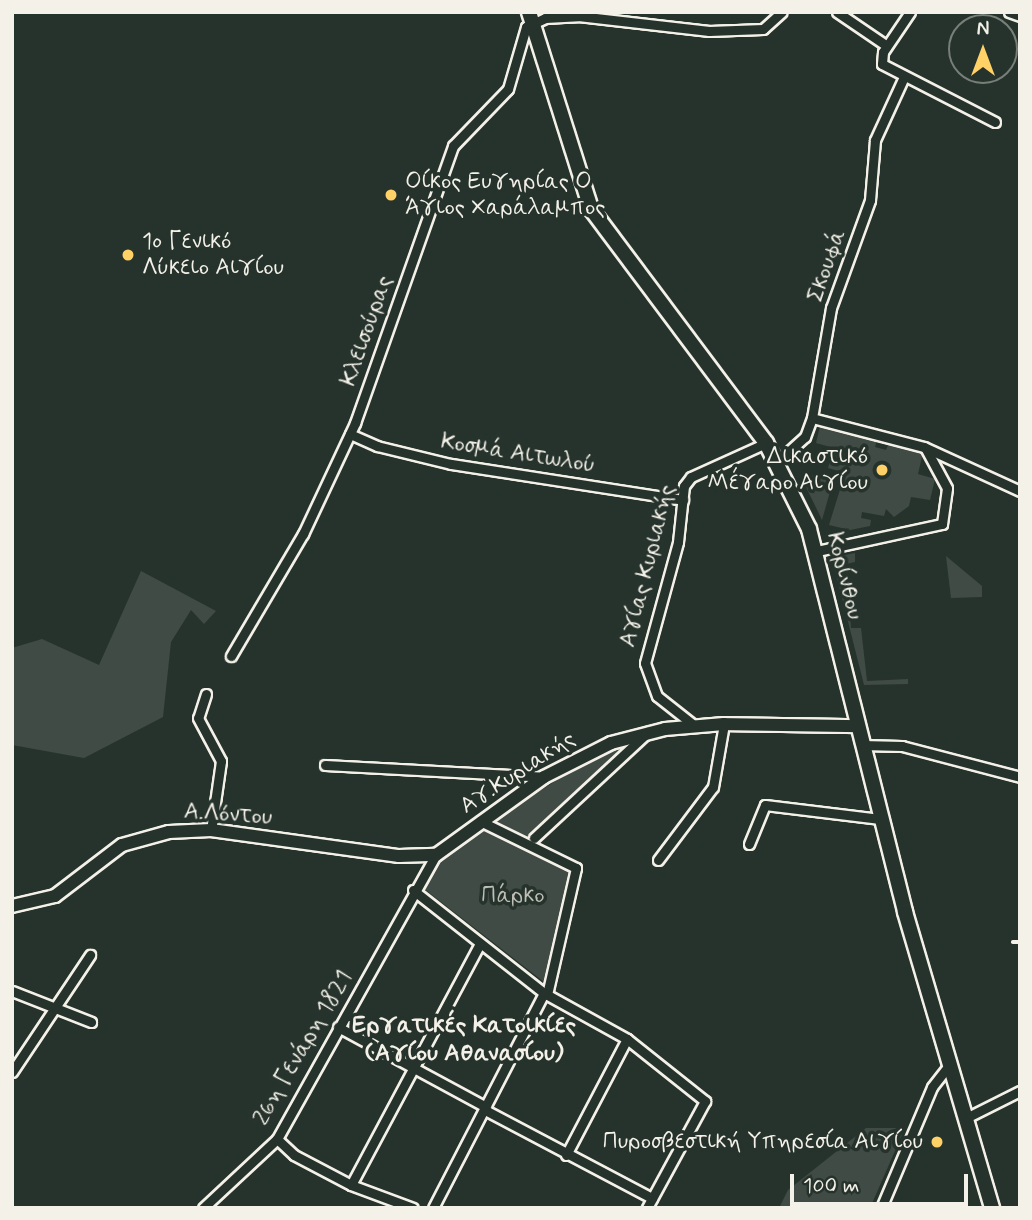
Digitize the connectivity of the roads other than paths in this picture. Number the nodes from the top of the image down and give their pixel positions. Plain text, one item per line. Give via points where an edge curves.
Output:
1 (782, 12) edge
2 (837, 12) edge
3 (910, 12) edge
4 (1009, 12) edge
5 (1020, 16) edge
6 (531, 17) edge
7 (887, 46) junction
8 (904, 77) junction
9 (995, 122) dead end
10 (812, 418) junction
11 (350, 434) junction
12 (766, 443) junction
13 (924, 447) junction
14 (778, 461) junction
15 (1020, 491) edge
16 (683, 500) junction
17 (817, 551) junction
18 (231, 656) dead end
19 (206, 694) dead end
20 (724, 724) junction
21 (695, 726) junction
22 (856, 726) junction
23 (648, 732) junction
24 (861, 745) junction
25 (325, 765) dead end
26 (544, 777) junction
27 (1020, 777) edge
28 (880, 819) junction
29 (480, 821) junction
30 (211, 831) junction
31 (534, 838) dead end
32 (749, 844) dead end
33 (436, 855) junction
34 (658, 860) dead end
35 (413, 890) junction
36 (12, 906) edge
37 (480, 943) junction
38 (90, 955) dead end
39 (12, 991) edge
40 (546, 994) junction
41 (55, 1007) junction
42 (91, 1021) dead end
43 (338, 1027) junction
44 (627, 1040) junction
45 (949, 1065) junction
46 (414, 1068) junction
47 (12, 1072) edge
48 (1020, 1091) edge
49 (486, 1108) junction
50 (964, 1119) junction
51 (277, 1139) junction
52 (566, 1154) junction
53 (351, 1185) junction
54 (652, 1198) junction
55 (203, 1208) edge
56 (413, 1208) edge
57 (433, 1208) edge
58 (647, 1208) edge
59 (881, 1208) edge
60 (992, 1208) edge

1 - 6 street via 768,28 709,31 578,16
2 - 7 street
3 - 7 street
4 - 5 street
6 - 11 street, Κλεισούρας via 519,42 508,89 453,146
6 - 12 main road, Κορίνθου via 591,209
7 - 8 street via 882,64
8 - 9 street
8 - 10 street, Σκουφά via 876,139 870,200 831,308
10 - 13 street
10 - 14 street, Σκουφά via 805,437
11 - 16 street, Κοσμά Αιτωλού via 377,446 451,464
11 - 18 street, Κλεισούρας via 331,466 303,534
12 - 14 main road, Κορίνθου
12 - 16 street, Αγίας Κυριακής via 691,477
13 - 15 street
13 - 17 street via 947,488 942,524
14 - 17 main road, Κορίνθου
16 - 21 street, Αγίας Κυριακής via 678,542 645,663 657,696
17 - 22 main road, Κορίνθου
19 - 30 street via 198,718 221,761
20 - 21 main road, Αγ.Κυριακής
20 - 22 main road, Αγ.Κυριακής
20 - 34 street via 713,787
21 - 23 main road, Αγ.Κυριακής
22 - 24 main road, Κορίνθου
23 - 26 main road, Αγ.Κυριακής via 588,751
23 - 31 street
24 - 27 street via 902,746
24 - 28 main road, Κορίνθου
25 - 26 street
26 - 29 main road, Αγ.Κυριακής
28 - 32 street via 765,805
28 - 45 main road, Κορίνθου
29 - 33 main road, Αγ.Κυριακής
29 - 40 street via 576,868
30 - 33 main road, Α.Λόντου
30 - 36 main road, Α.Λόντου via 176,831 122,845 55,896
33 - 35 street, 26η Γενάρη 1821
35 - 37 street
35 - 43 street, 26η Γενάρη 1821
37 - 40 street
37 - 46 street
38 - 41 street
39 - 41 street
40 - 44 street
40 - 49 street
41 - 42 street
41 - 47 street
43 - 46 street
43 - 51 street, 26η Γενάρη 1821
44 - 52 street
44 - 54 street via 705,1101
45 - 50 main road, Κορίνθου
45 - 59 street via 932,1087
46 - 49 street
46 - 53 street
48 - 50 street
49 - 52 street
49 - 57 street
50 - 60 main road, Κορίνθου
51 - 53 street via 294,1155
51 - 55 street, 26η Γενάρη 1821
52 - 54 street
53 - 56 street
54 - 58 street

